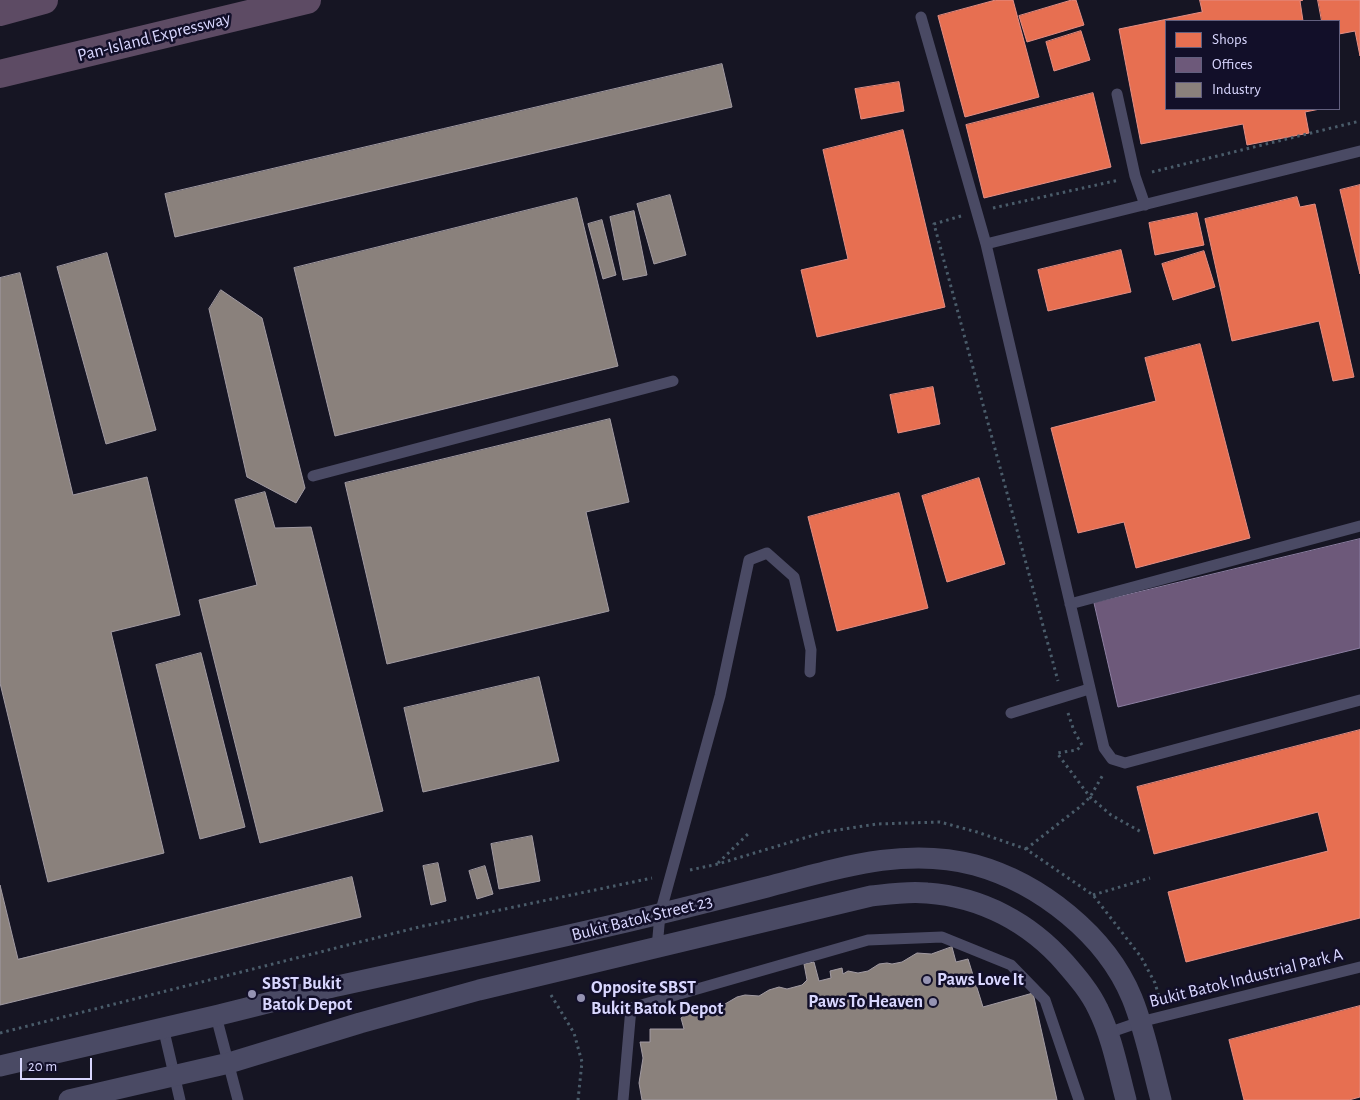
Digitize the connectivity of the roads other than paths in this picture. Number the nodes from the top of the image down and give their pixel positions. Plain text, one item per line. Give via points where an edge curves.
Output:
1 (44, 0) edge
2 (307, 0) edge
3 (0, 12) edge
4 (921, 17) dead end
5 (0, 74) edge
6 (1117, 94) dead end
7 (1360, 151) edge
8 (1145, 204) junction
9 (986, 244) junction
10 (673, 381) dead end
11 (313, 476) dead end
12 (1360, 526) edge
13 (1070, 604) junction
14 (810, 672) dead end
15 (1089, 689) junction
16 (1360, 700) edge
17 (1011, 713) dead end
18 (660, 914) junction
19 (656, 948) junction
20 (1360, 967) edge
21 (216, 1016) junction
22 (1140, 1022) junction
23 (164, 1027) junction
24 (1108, 1033) junction
25 (229, 1063) junction
26 (0, 1066) edge
27 (174, 1076) junction
28 (69, 1100) edge
29 (180, 1100) edge
30 (238, 1100) edge
31 (623, 1100) edge
32 (1079, 1100) edge
33 (1126, 1100) edge
34 (1161, 1100) edge

1 - 3 highway
2 - 5 highway, Pan-Island Expressway
4 - 9 lane
6 - 8 lane via 1135,176
7 - 8 lane
8 - 9 lane
9 - 13 lane
10 - 11 lane
12 - 13 lane
13 - 15 lane
14 - 18 lane via 811,650 794,577 767,554 749,560 720,696
15 - 16 lane via 1104,748 1112,759 1126,763
15 - 17 lane
18 - 19 lane
18 - 21 street, Bukit Batok Street 23
18 - 22 street, Bukit Batok Street 23 via 864,862 940,859 976,866 1044,895 1084,929 1125,983
19 - 24 street, Bukit Batok Street 23 via 870,896 904,892 950,896 1002,912 1042,941 1059,956 1090,994
19 - 25 street, Bukit Batok Street 23 via 479,990
20 - 22 lane, Bukit Batok Industrial Park A
21 - 23 street, Bukit Batok Street 23
21 - 25 lane
22 - 24 lane, Bukit Batok Industrial Park A
22 - 34 street, Bukit Batok Street 23
23 - 26 street, Bukit Batok Street 23
23 - 27 lane
24 - 33 street, Bukit Batok Street 23
25 - 27 street, Bukit Batok Street 23
25 - 30 lane
27 - 28 street, Bukit Batok Street 23
27 - 29 lane
31 - 32 lane via 631,1008 868,940 942,937 1011,965 1045,1000

